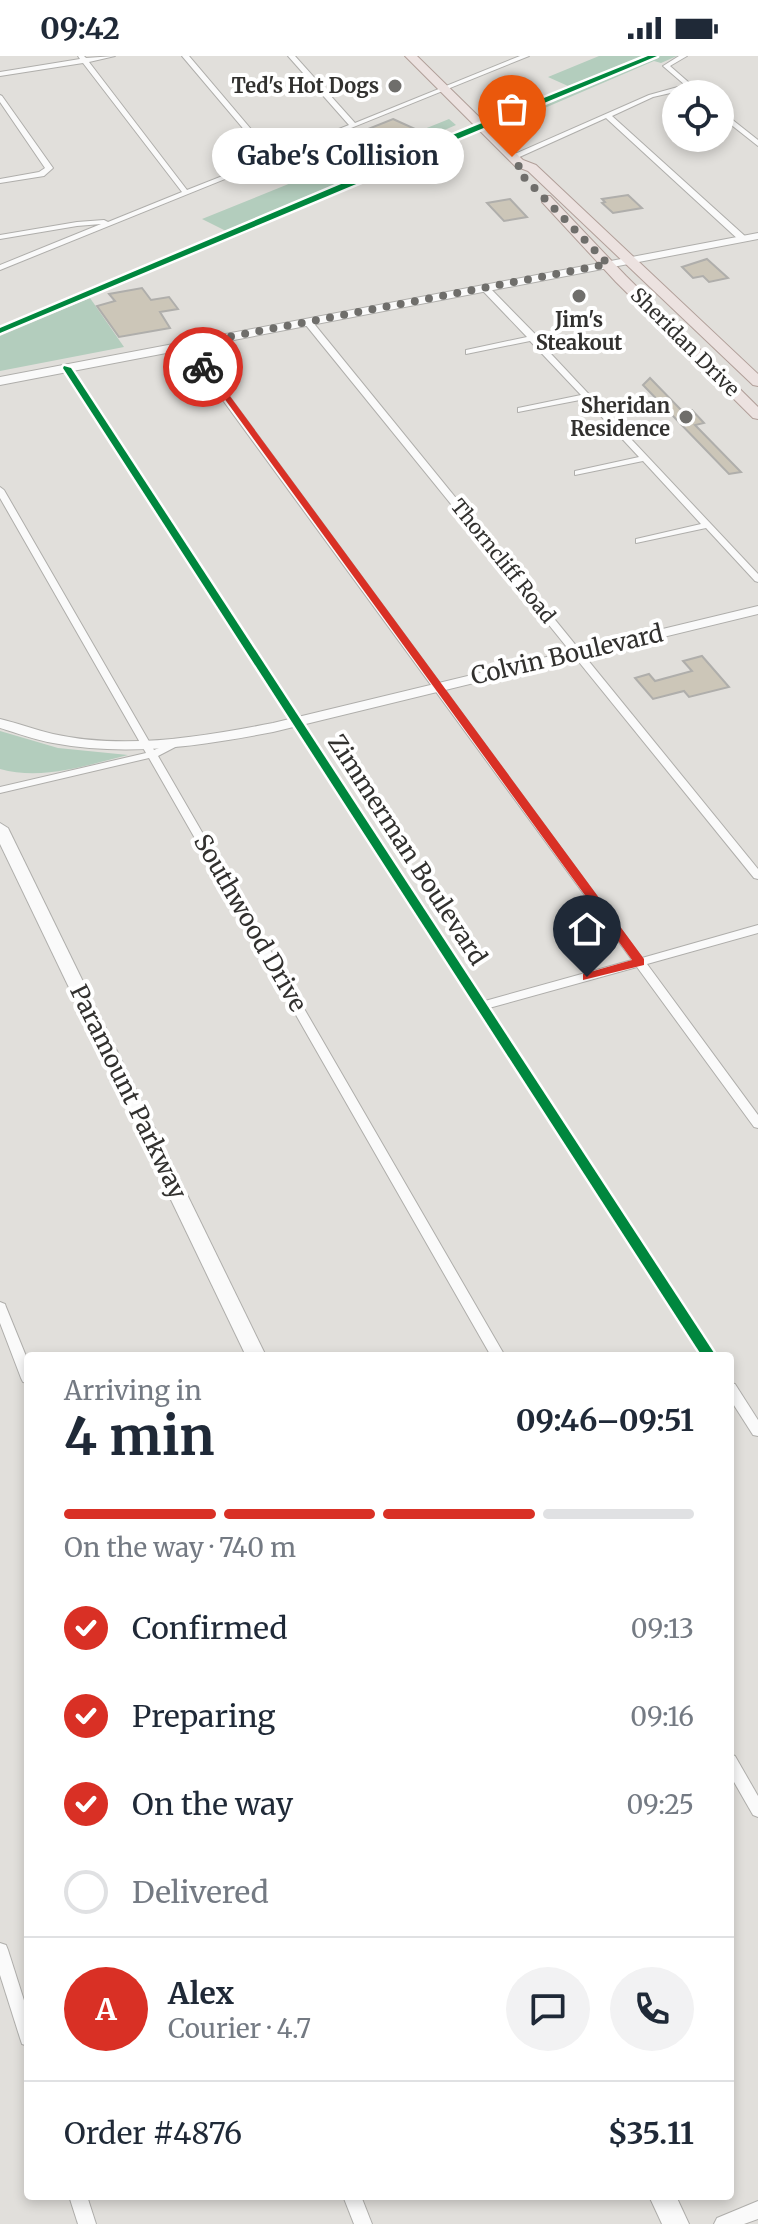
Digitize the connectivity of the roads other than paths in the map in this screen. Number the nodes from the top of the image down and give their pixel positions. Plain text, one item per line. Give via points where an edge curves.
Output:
1 (112, 56) edge
2 (185, 56) edge
3 (291, 56) edge
4 (411, 56) edge
5 (526, 56) edge
6 (684, 56) edge
7 (83, 58) edge
8 (0, 74) edge
9 (683, 80) edge
10 (445, 89) junction
11 (662, 93) edge
12 (0, 97) edge
13 (608, 116) junction
14 (734, 124) edge
15 (354, 126) junction
16 (758, 144) edge
17 (272, 158) junction
18 (516, 160) junction
19 (0, 181) edge
20 (186, 193) junction
21 (114, 222) junction
22 (758, 236) edge
23 (0, 237) edge
24 (743, 239) junction
25 (629, 260) junction
26 (608, 264) junction
27 (0, 268) edge
28 (485, 288) junction
29 (308, 322) junction
30 (534, 338) junction
31 (187, 345) junction
32 (469, 352) dead end
33 (67, 368) junction
34 (0, 381) edge
35 (758, 382) edge
36 (588, 396) junction
37 (755, 408) edge
38 (521, 410) dead end
39 (646, 458) junction
40 (578, 473) dead end
41 (0, 490) edge
42 (709, 525) junction
43 (639, 541) dead end
44 (758, 579) edge
45 (758, 610) edge
46 (577, 653) junction
47 (438, 686) junction
48 (296, 720) junction
49 (0, 723) edge
50 (151, 750) junction
51 (0, 790) edge
52 (0, 828) edge
53 (758, 876) edge
54 (758, 929) edge
55 (640, 962) junction
56 (482, 1006) junction
57 (758, 1124) edge
58 (0, 1307) edge
59 (254, 1352) edge
60 (496, 1352) edge
61 (706, 1352) edge
62 (24, 1368) edge
63 (734, 1394) edge
64 (758, 1431) edge
65 (734, 1768) edge
66 (758, 1810) edge
67 (0, 1950) edge
68 (24, 2025) edge
69 (79, 2200) edge
70 (354, 2200) edge
71 (664, 2200) edge
72 (758, 2210) edge
73 (87, 2224) edge
74 (363, 2224) edge
75 (676, 2224) edge
76 (723, 2224) edge

1 - 7 street
2 - 17 street
3 - 15 street
4 - 10 main road, Sheridan Drive
5 - 10 street
6 - 9 street via 666,66
7 - 8 street
7 - 20 street
10 - 15 street
10 - 18 main road, Sheridan Drive
11 - 13 street
12 - 19 street via 49,168
13 - 18 street
13 - 24 street
14 - 16 street
15 - 17 street
17 - 20 street
18 - 25 main road, Sheridan Drive via 532,168
18 - 26 main road, Sheridan Drive via 518,171
20 - 21 street
21 - 23 street
21 - 27 street
22 - 24 street
24 - 25 street
25 - 26 street
25 - 35 main road, Sheridan Drive
26 - 28 street
26 - 37 main road, Sheridan Drive
28 - 29 street
28 - 30 street
29 - 31 street
29 - 46 street, Thorncliff Road
30 - 32 street
30 - 36 street
31 - 33 street
31 - 47 street
33 - 34 street
33 - 48 street, Zimmerman Boulevard
36 - 38 street
36 - 39 street
39 - 40 street
39 - 42 street
41 - 50 street, Southwood Drive
42 - 43 street
42 - 44 street
45 - 46 street, Colvin Boulevard
46 - 47 street, Colvin Boulevard
46 - 53 street, Thorncliff Road
47 - 48 street, Colvin Boulevard
47 - 55 street
48 - 50 street, Colvin Boulevard
48 - 56 street, Zimmerman Boulevard
49 - 50 street, Colvin Boulevard via 19,731
50 - 51 street
50 - 60 street, Southwood Drive
52 - 59 street, Paramount Parkway
54 - 55 street
55 - 56 street
55 - 57 street
56 - 61 street, Zimmerman Boulevard
58 - 62 street
63 - 64 street
65 - 66 street
67 - 68 street
69 - 73 street
70 - 74 street
71 - 75 street
72 - 76 street

